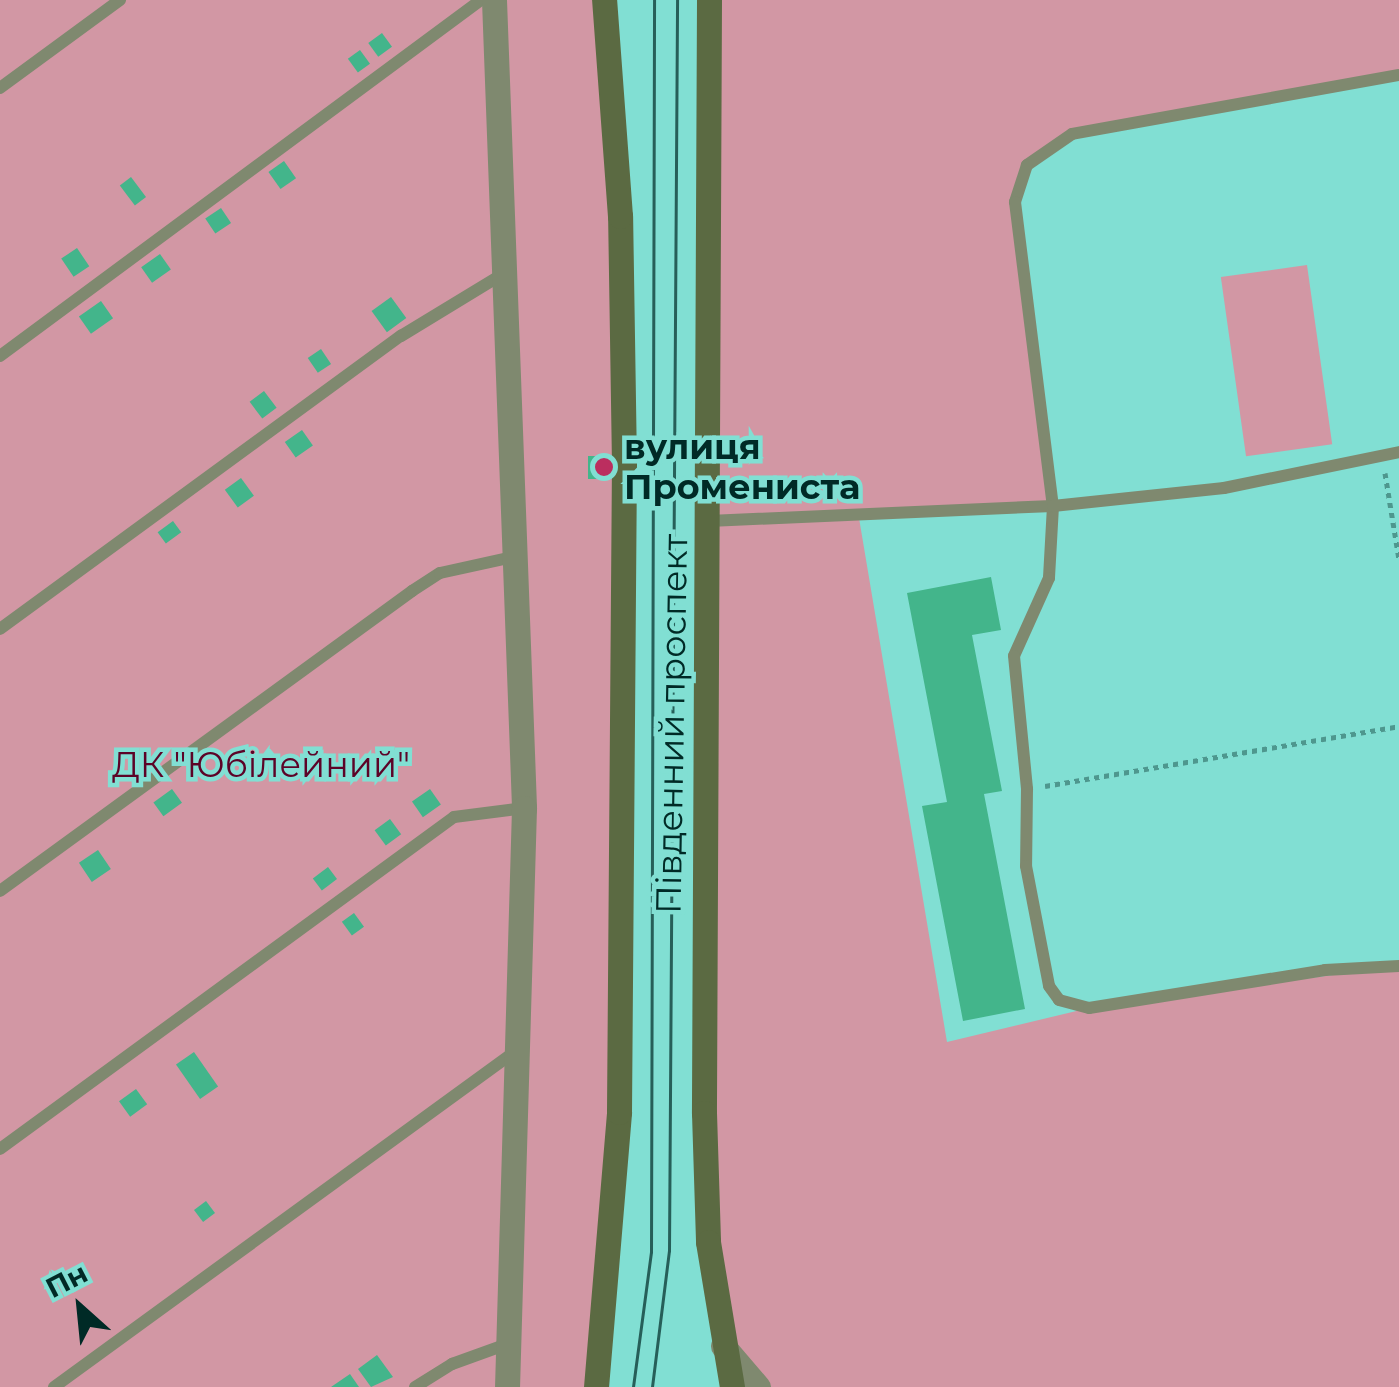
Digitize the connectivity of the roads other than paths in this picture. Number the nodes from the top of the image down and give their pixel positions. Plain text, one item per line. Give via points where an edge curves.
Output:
1 (120, 0) edge
2 (481, 0) edge
3 (494, 0) edge
4 (604, 0) edge
5 (709, 0) edge
6 (1399, 75) edge
7 (0, 88) edge
8 (503, 274) junction
9 (0, 356) edge
10 (1399, 452) edge
11 (1053, 506) junction
12 (709, 521) junction
13 (513, 557) junction
14 (0, 629) edge
15 (524, 808) junction
16 (0, 892) edge
17 (1399, 966) edge
18 (517, 1050) junction
19 (0, 1148) edge
20 (510, 1343) junction
21 (724, 1346) junction
22 (54, 1387) edge
23 (415, 1387) edge
24 (507, 1387) edge
25 (596, 1387) edge
26 (732, 1387) edge
27 (758, 1387) edge

1 - 7 lane
2 - 9 lane
3 - 8 street
4 - 25 main road, Південний проспект via 620,216 624,464 619,1112
5 - 12 main road, Південний проспект
6 - 11 lane via 1072,134 1026,165 1014,202
8 - 13 street
8 - 14 lane via 400,336
10 - 11 lane via 1224,488
11 - 12 lane
11 - 17 lane via 1050,578 1014,656 1027,789 1026,866 1049,986 1074,1007 1325,970
12 - 21 main road, Південний проспект via 704,1113 708,1242
13 - 15 street
13 - 16 lane via 440,572
15 - 18 street
15 - 19 lane via 454,817
18 - 20 street
18 - 22 lane
20 - 23 lane via 452,1364
20 - 24 street
21 - 26 main road, Південний проспект
21 - 27 street

